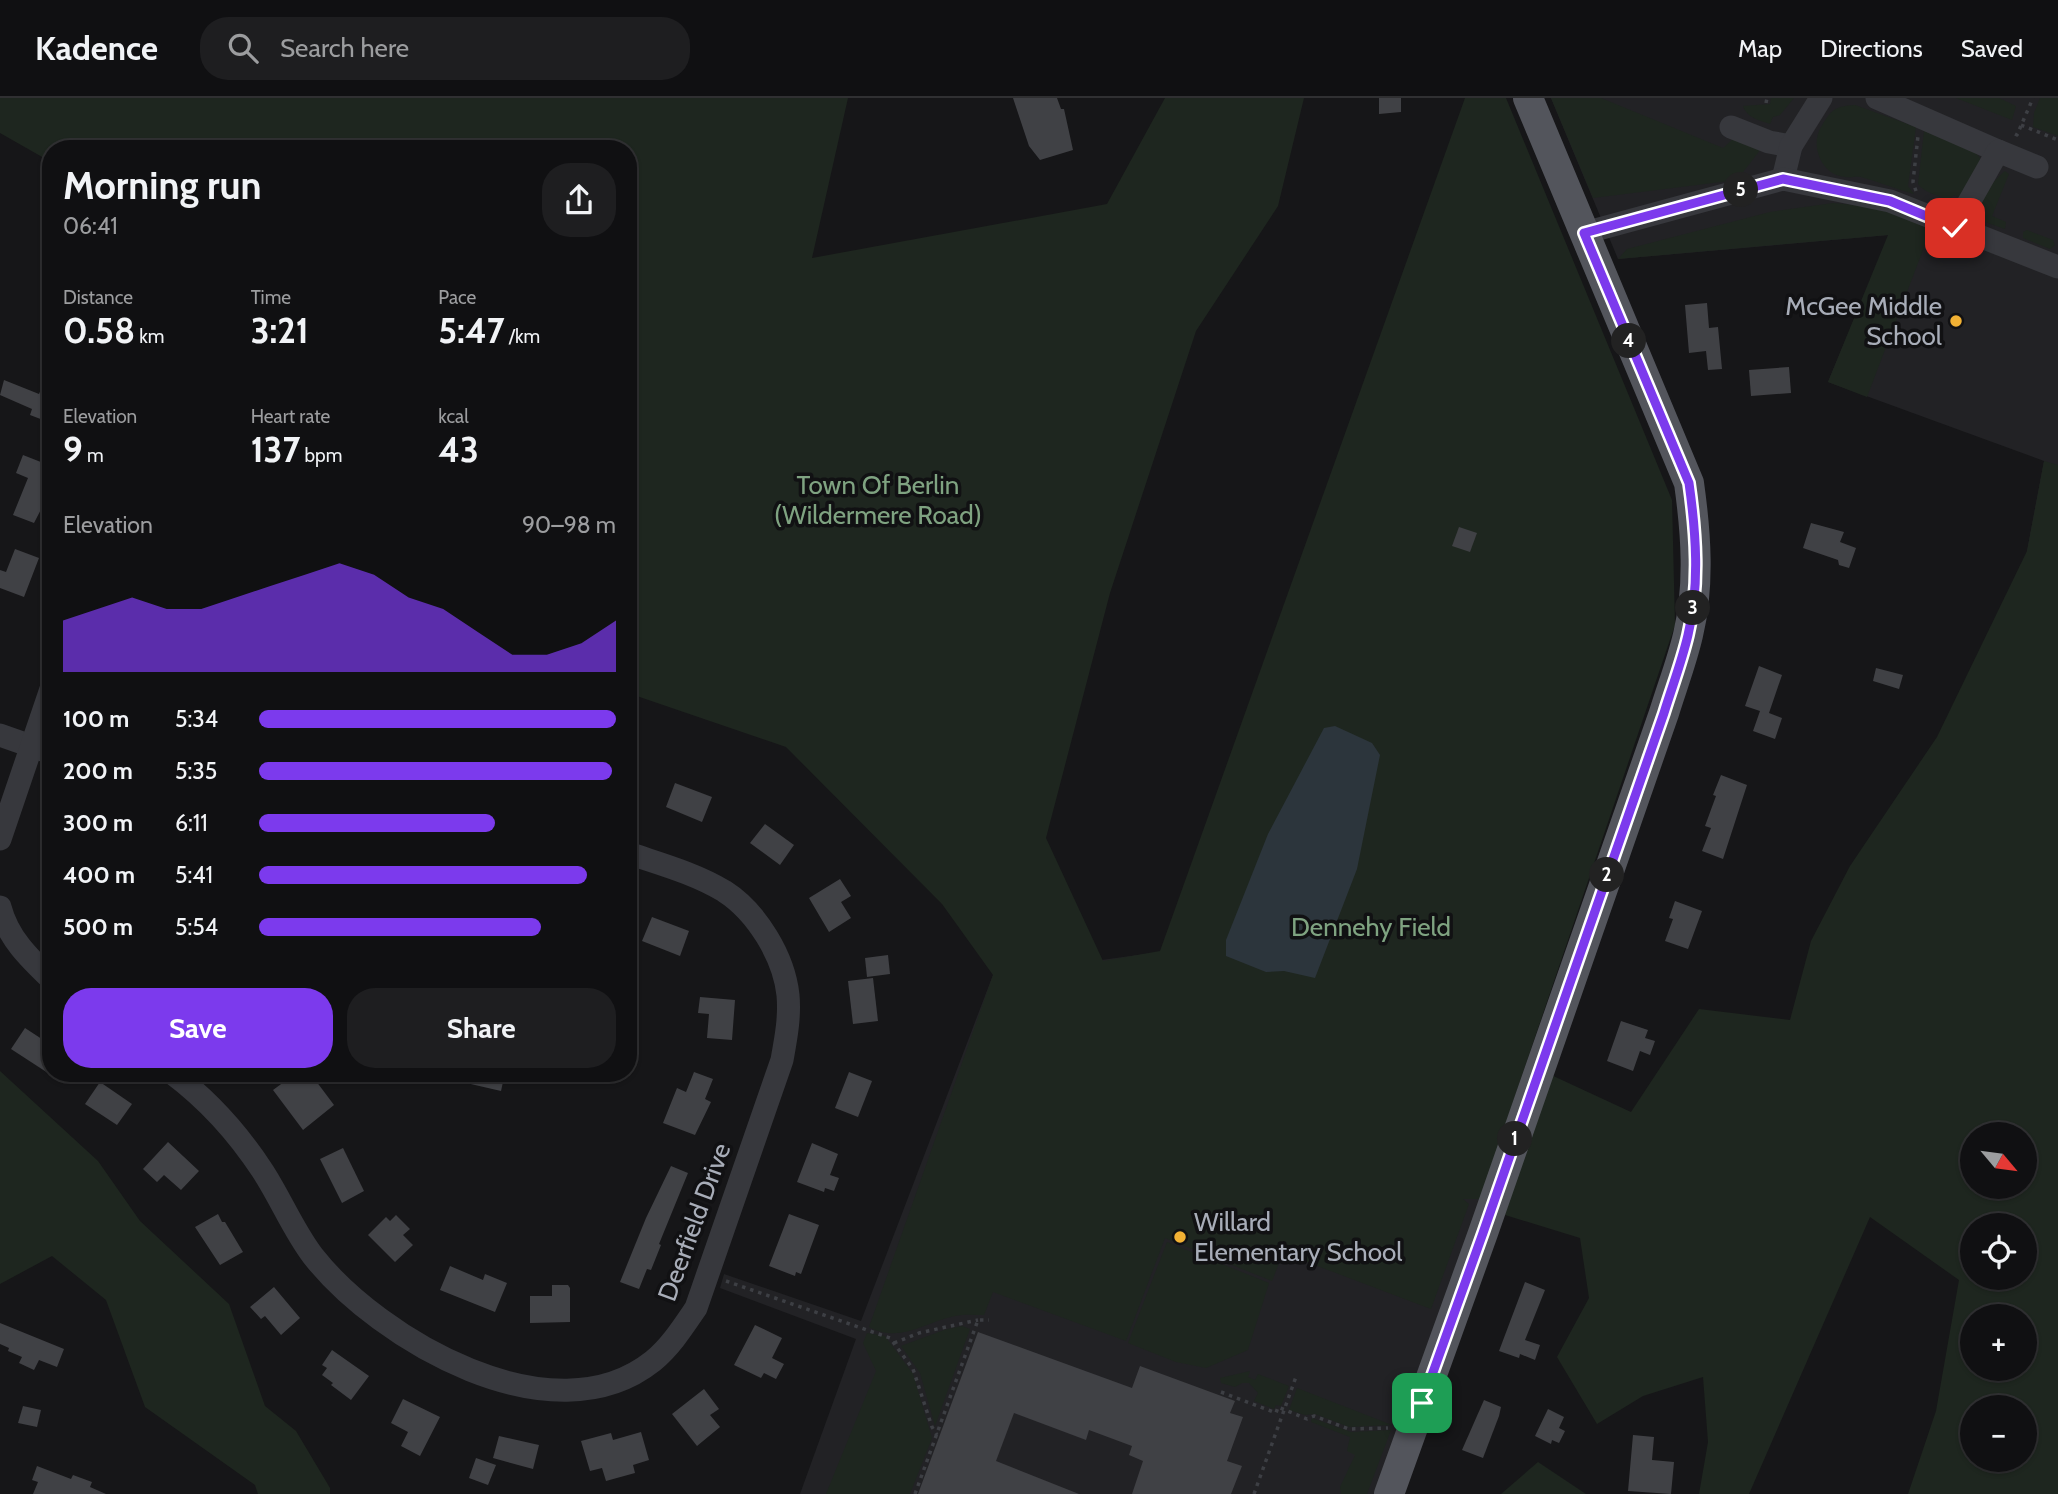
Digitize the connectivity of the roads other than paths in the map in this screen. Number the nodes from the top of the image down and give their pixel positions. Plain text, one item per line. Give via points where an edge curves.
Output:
1 (1528, 98) edge
2 (1821, 98) edge
3 (1877, 98) edge
4 (1731, 127) dead end
5 (2002, 141) junction
6 (1791, 146) junction
7 (2037, 167) dead end
8 (1783, 179) junction
9 (1955, 228) junction
10 (1584, 233) junction
11 (2058, 267) edge
12 (0, 735) edge
13 (41, 749) edge
14 (0, 839) edge
15 (637, 856) edge
16 (0, 907) edge
17 (42, 971) edge
18 (184, 1082) edge
19 (1389, 1494) edge

1 - 10 main road
2 - 6 street
3 - 5 street via 1920,117
4 - 6 street
5 - 7 street
5 - 9 street
6 - 8 street
8 - 9 street via 1890,201
8 - 10 street
9 - 11 street
10 - 19 main road via 1689,483 1695,527 1695,597 1664,713
12 - 13 street
13 - 14 street
15 - 18 street, Deerfield Drive via 697,877 747,911 779,963 788,993 788,1026 782,1060 696,1308 677,1338 652,1362 622,1379 552,1392 503,1381 425,1349 386,1325 349,1295 312,1255 233,1129
16 - 17 street via 22,952

